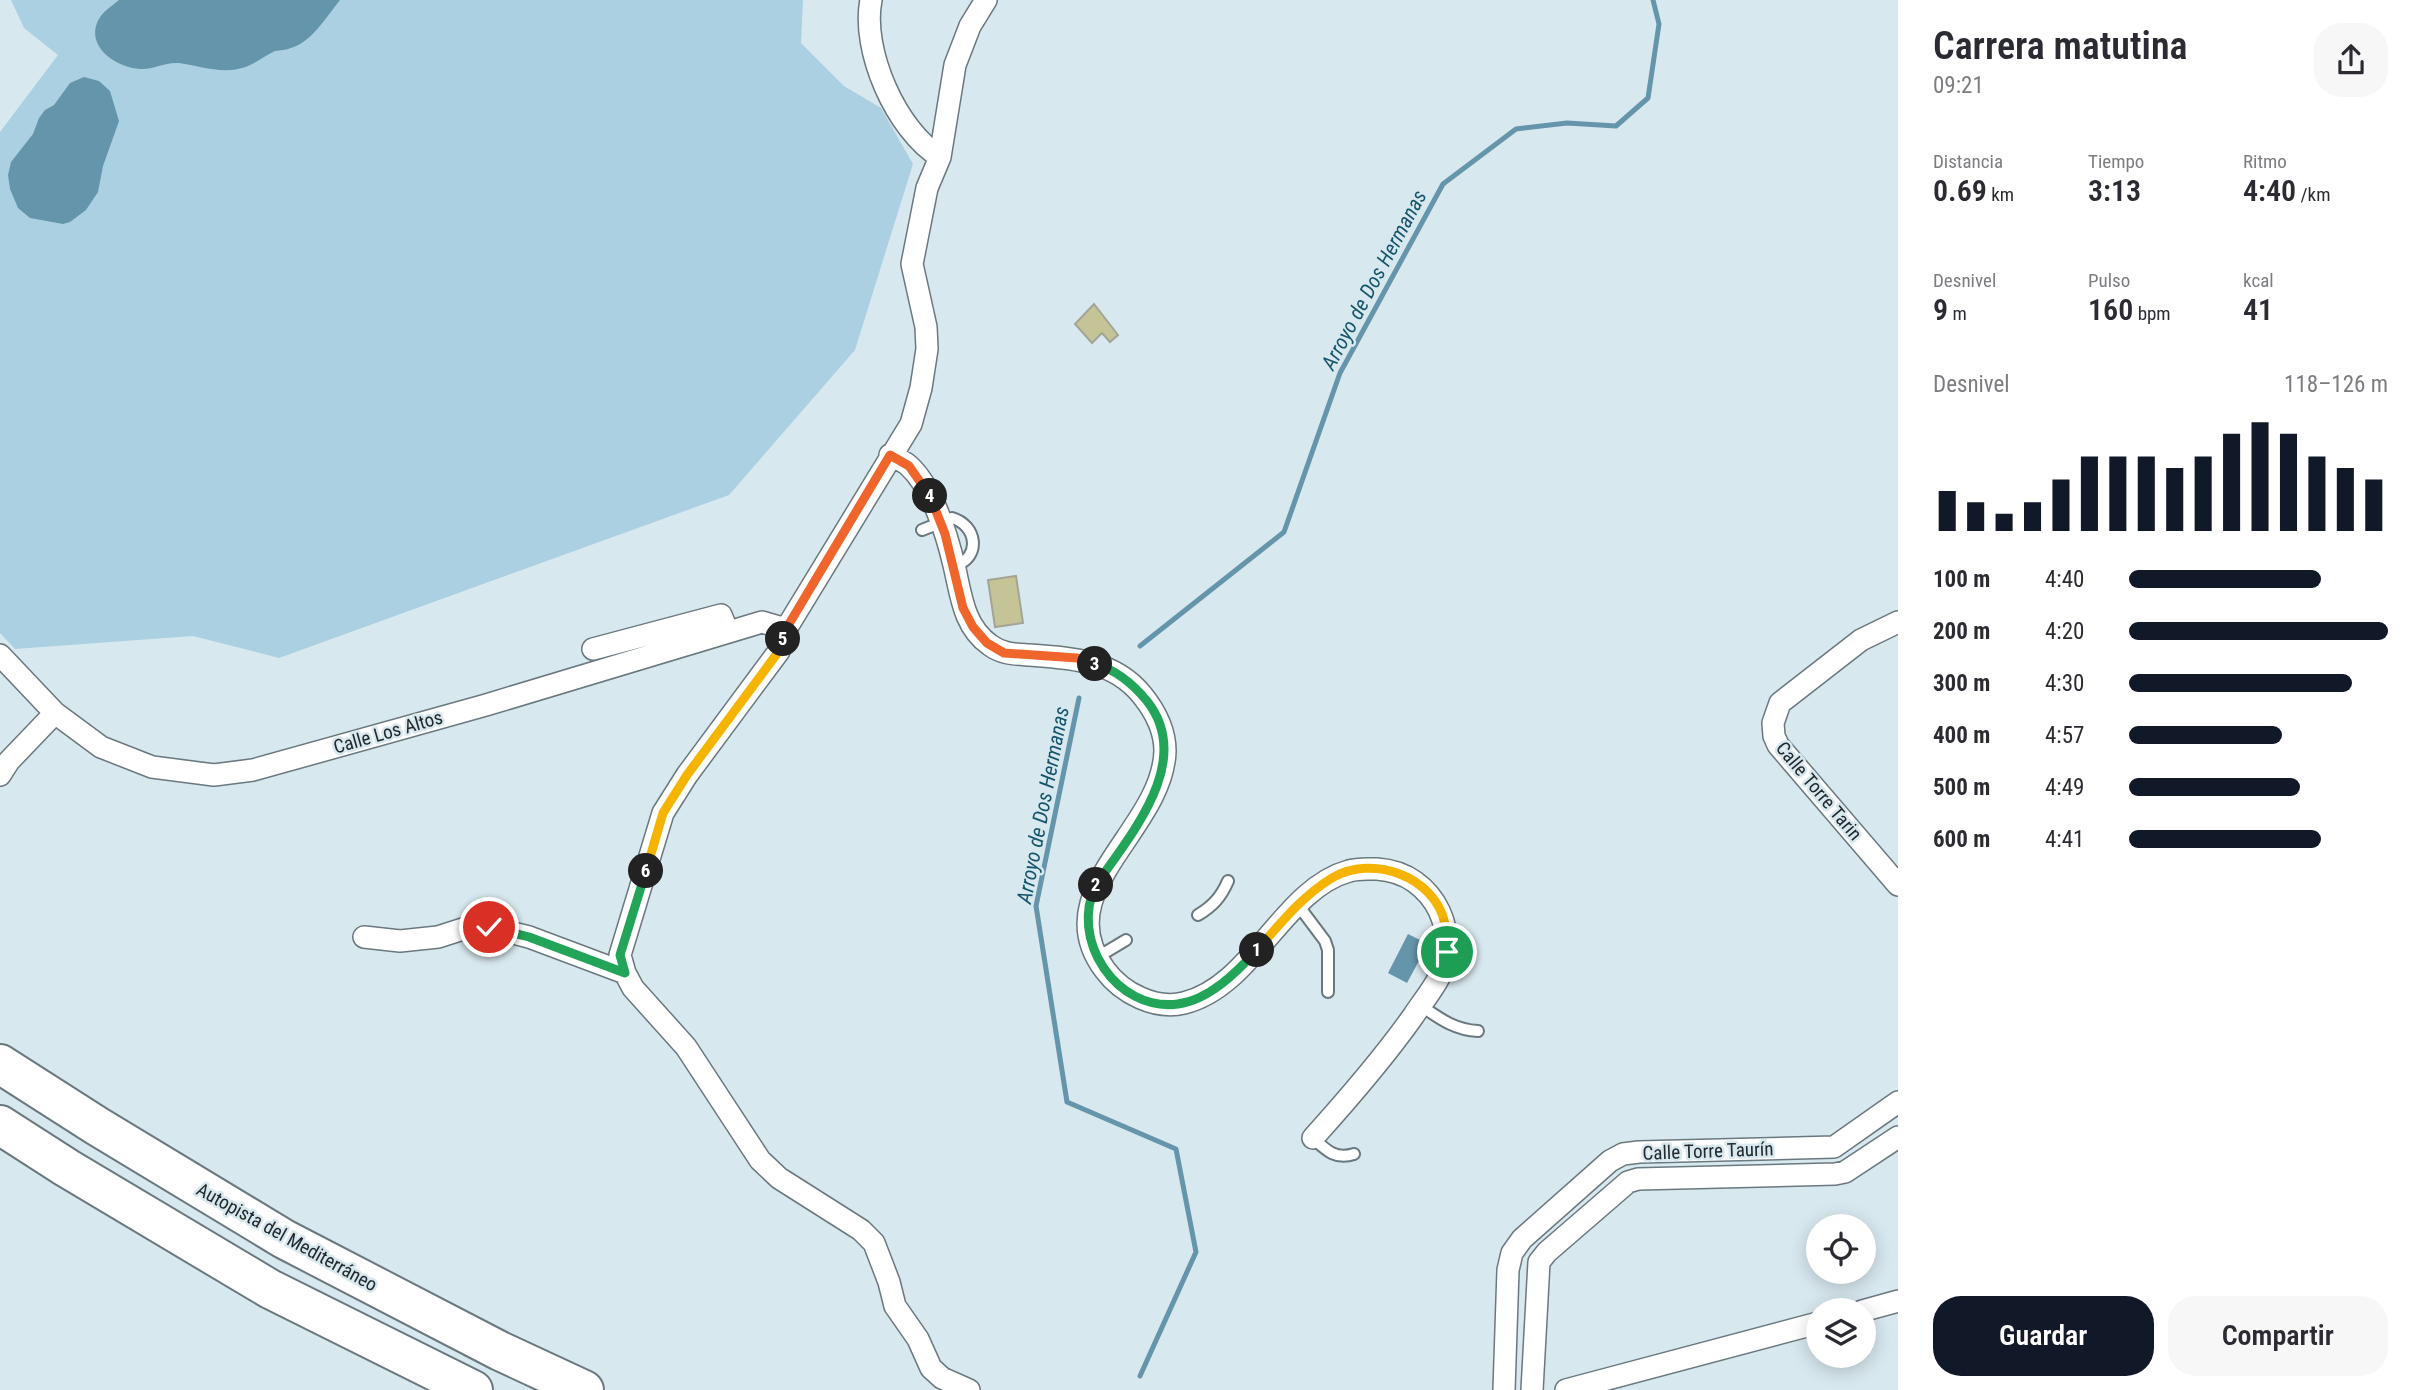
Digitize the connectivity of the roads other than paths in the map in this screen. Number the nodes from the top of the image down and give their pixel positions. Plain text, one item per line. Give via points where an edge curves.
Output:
1 (871, 0) edge
2 (986, 0) edge
3 (940, 156) junction
4 (890, 455) junction
5 (1898, 622) edge
6 (786, 629) junction
7 (728, 632) junction
8 (593, 649) dead end
9 (0, 655) edge
10 (55, 713) junction
11 (0, 775) edge
12 (1228, 881) dead end
13 (1898, 885) edge
14 (1298, 905) junction
15 (1198, 915) dead end
16 (364, 937) dead end
17 (1126, 940) dead end
18 (1096, 958) junction
19 (625, 973) junction
20 (1328, 992) dead end
21 (1420, 1005) junction
22 (1478, 1031) dead end
23 (0, 1064) edge
24 (1898, 1102) edge
25 (0, 1125) edge
26 (1898, 1137) edge
27 (1313, 1138) joint
28 (1354, 1154) dead end
29 (1898, 1301) edge
30 (1876, 1307) edge
31 (1806, 1325) edge
32 (473, 1390) edge
33 (584, 1390) edge
34 (969, 1390) edge
35 (1504, 1390) edge
36 (1532, 1390) edge
37 (1566, 1390) edge

1 - 3 street via 872,50 888,92 910,129
2 - 3 street via 955,65
3 - 4 street via 927,188 912,264 926,327 921,388 911,424
4 - 6 street
4 - 18 street via 909,466 932,497 931,526 954,566 963,608 987,643 1004,653 1077,658 1107,667 1133,684 1153,709 1165,738 1161,775 1147,809 1092,895 1088,930
5 - 13 street, Calle Torre Tarin via 1861,640 1789,695 1776,710 1773,723 1778,746
6 - 7 street, Calle Los Altos via 762,622
6 - 19 street via 779,651 663,813 620,955
7 - 8 street via 721,615
7 - 10 street, Calle Los Altos via 253,770 214,775 131,760 102,747
9 - 10 street, Calle Los Altos
10 - 11 street
12 - 15 lane via 1217,901
14 - 18 street via 1247,961 1198,999 1180,1004 1138,997 1114,981
14 - 20 lane via 1325,941
14 - 21 street via 1350,870 1390,870 1414,881 1433,899 1445,923 1447,952 1440,976
16 - 19 street via 400,941 489,927
17 - 18 lane
19 - 34 street via 633,988 687,1047 760,1160 874,1243 895,1306 931,1368
21 - 22 lane via 1450,1026
21 - 27 street via 1365,1081
23 - 33 highway, Autopista del Mediterráneo via 284,1240
24 - 35 street, Calle Torre Taurín via 1834,1147 1639,1152 1609,1161 1512,1253
25 - 32 highway via 270,1289
26 - 36 street, Calle Torre Taurín via 1835,1174 1628,1182 1539,1262
27 - 28 lane via 1331,1154
29 - 30 street
31 - 37 street

